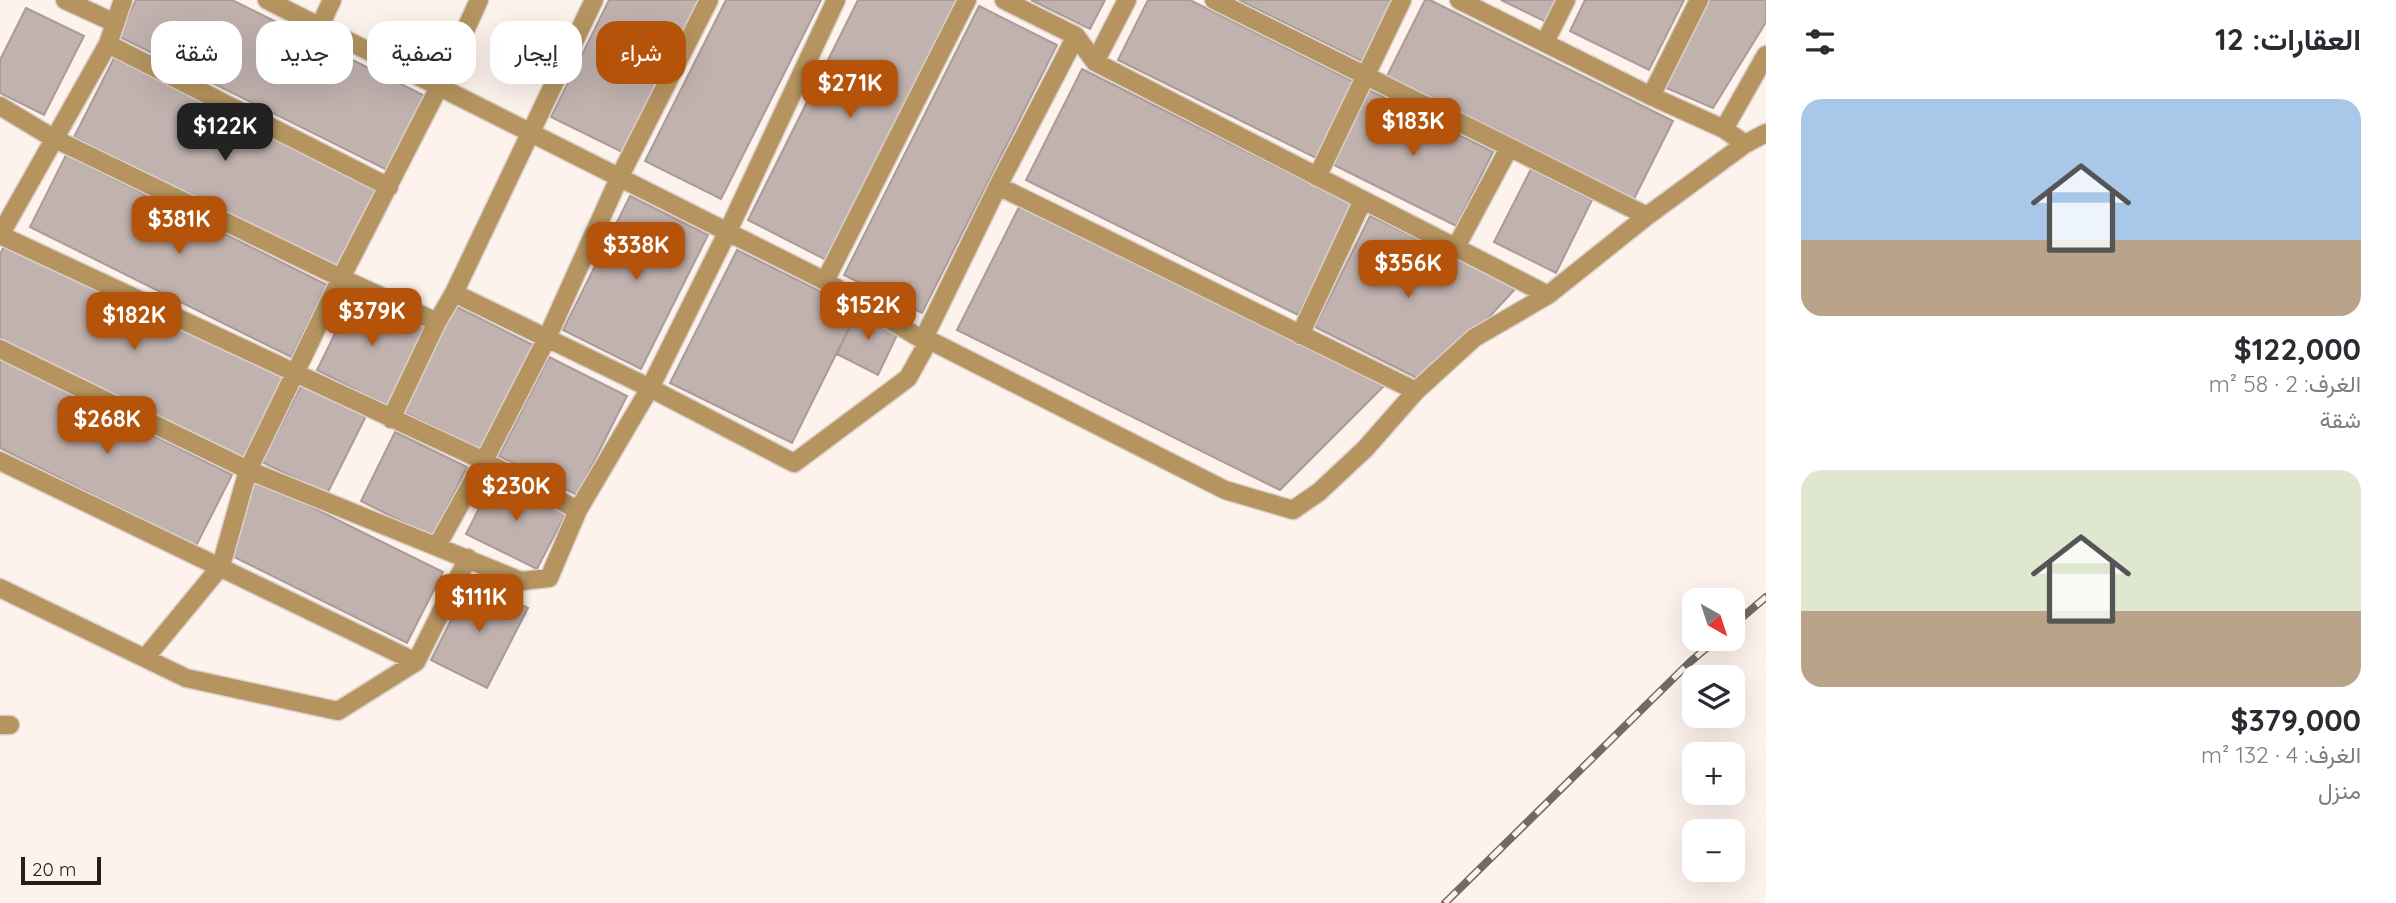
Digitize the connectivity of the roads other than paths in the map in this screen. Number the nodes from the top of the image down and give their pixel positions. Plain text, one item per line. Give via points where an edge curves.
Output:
1 (65, 0) edge
2 (123, 0) edge
3 (267, 0) edge
4 (332, 0) edge
5 (479, 0) edge
6 (594, 0) edge
7 (709, 0) edge
8 (836, 0) edge
9 (967, 0) edge
10 (1004, 0) edge
11 (1127, 0) edge
12 (1214, 0) edge
13 (1402, 0) edge
14 (1459, 0) edge
15 (1566, 0) edge
16 (1699, 0) edge
17 (310, 21) edge
18 (322, 21) edge
19 (115, 23) junction
20 (1076, 36) junction
21 (353, 42) edge
22 (1545, 42) junction
23 (108, 44) junction
24 (1766, 55) edge
25 (1096, 62) junction
26 (1365, 75) junction
27 (440, 85) junction
28 (1651, 96) junction
29 (0, 106) edge
30 (1724, 129) junction
31 (531, 133) junction
32 (1766, 133) edge
33 (53, 138) junction
34 (1745, 144) junction
35 (1509, 148) junction
36 (620, 176) junction
37 (1317, 177) junction
38 (998, 186) junction
39 (389, 187) junction
40 (1363, 200) junction
41 (1647, 216) junction
42 (728, 231) junction
43 (1456, 247) junction
44 (341, 278) junction
45 (825, 281) junction
46 (454, 293) junction
47 (1548, 295) junction
48 (438, 322) junction
49 (1300, 335) junction
50 (547, 338) junction
51 (926, 340) junction
52 (0, 349) edge
53 (294, 373) junction
54 (650, 388) junction
55 (1416, 391) junction
56 (391, 419) junction
57 (0, 461) edge
58 (484, 461) junction
59 (248, 470) junction
60 (578, 510) junction
61 (437, 546) junction
62 (468, 558) junction
63 (221, 566) junction
64 (0, 588) edge
65 (146, 657) junction
66 (416, 662) junction

1 - 19 street
2 - 19 street
3 - 17 street
4 - 18 street
5 - 27 street
6 - 31 street
7 - 36 street
8 - 42 street
9 - 45 street
10 - 20 street
11 - 25 street
12 - 26 street
13 - 26 street
14 - 22 street
15 - 22 street
16 - 28 street
19 - 23 street
20 - 25 street
20 - 38 street
21 - 27 street
22 - 28 street
23 - 33 street
23 - 39 street
24 - 30 street
25 - 37 street
26 - 35 street
26 - 37 street
27 - 31 street
27 - 39 street
28 - 30 street
29 - 33 street
30 - 34 street
31 - 36 street
31 - 46 street
32 - 34 street
33 - 44 street
33 - 53 street via 0,234
34 - 41 street
35 - 41 street
35 - 43 street
36 - 42 street
36 - 50 street
37 - 40 street
38 - 49 street
38 - 51 street
39 - 44 street
40 - 43 street
40 - 49 street
41 - 47 street
42 - 45 street
42 - 54 street
43 - 47 street
44 - 48 street
44 - 53 street
45 - 51 street
46 - 48 street
46 - 50 street
47 - 55 street via 1474,338
48 - 56 street
49 - 55 street
50 - 54 street
50 - 58 street
51 - 54 street via 908,379 794,463
51 - 55 street via 1225,490 1293,510 1365,449
52 - 59 street
53 - 56 street
53 - 59 street
54 - 60 street
56 - 58 street
57 - 63 street
58 - 60 street
58 - 61 street
59 - 61 street
59 - 63 street
60 - 62 street via 549,578 521,581
61 - 62 street
62 - 66 street
63 - 65 street
63 - 66 street
64 - 65 street
65 - 66 street via 186,678 338,712

